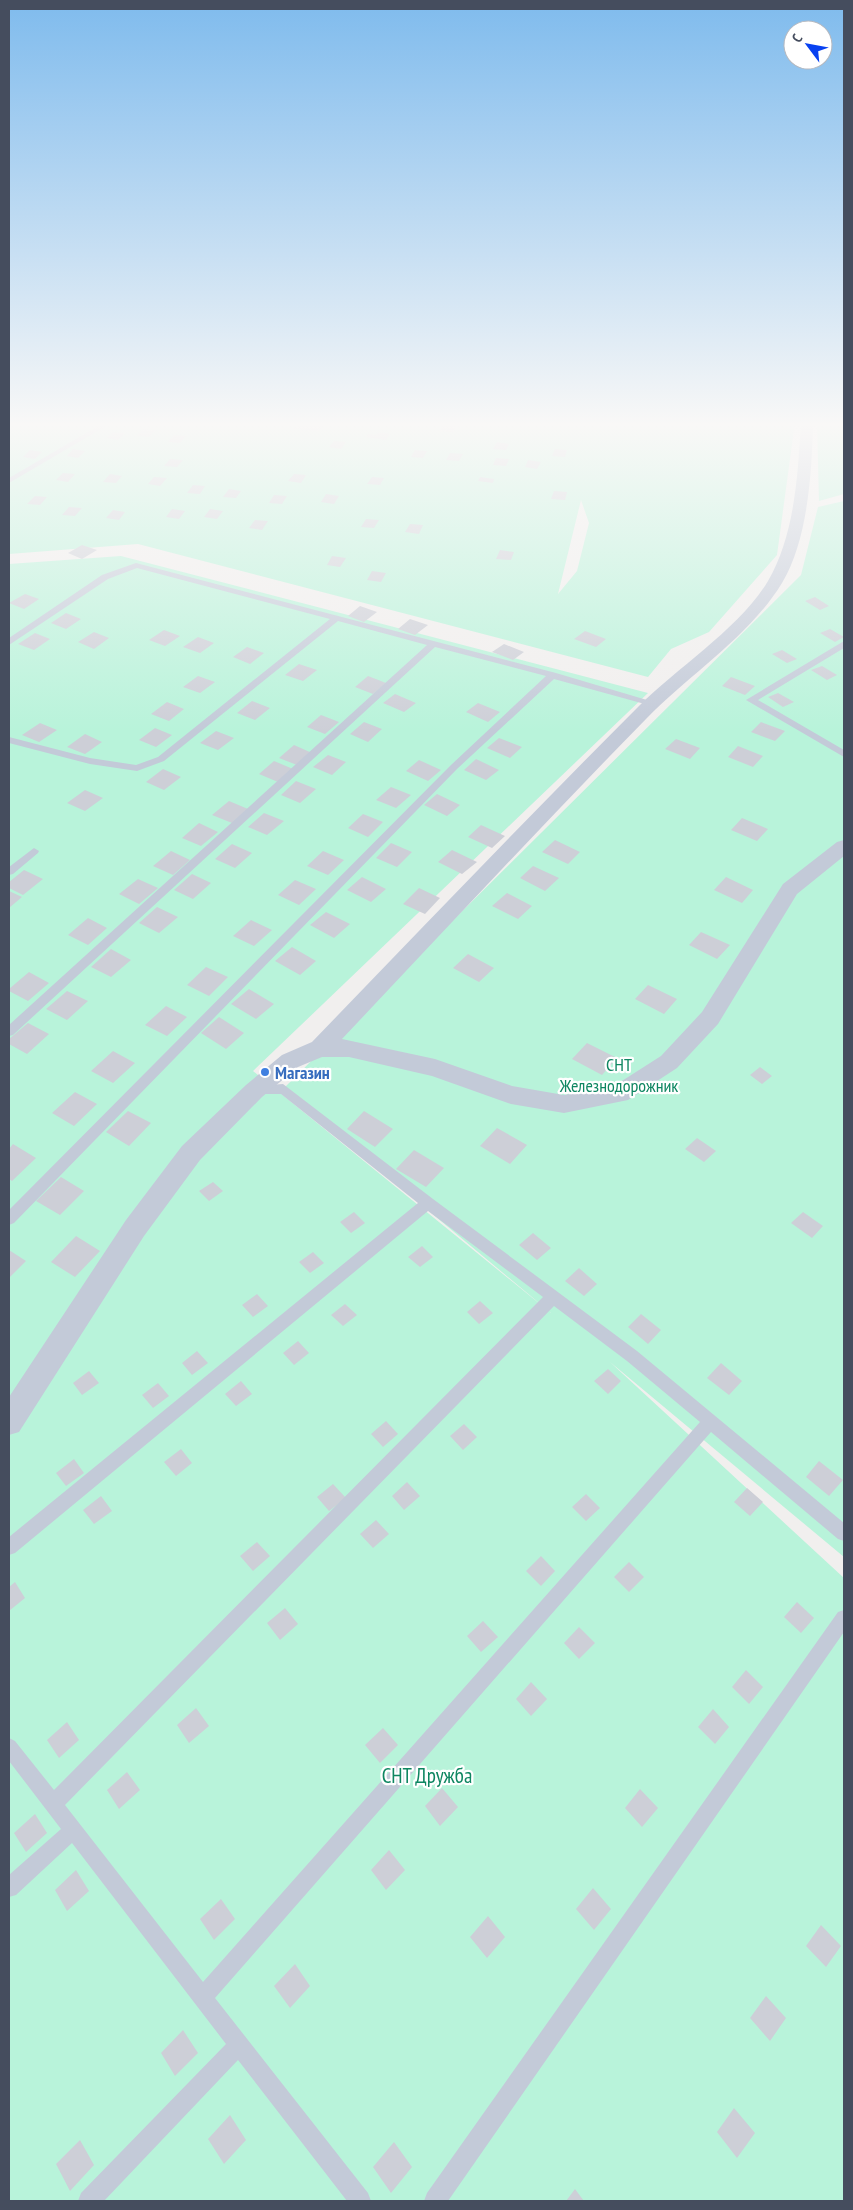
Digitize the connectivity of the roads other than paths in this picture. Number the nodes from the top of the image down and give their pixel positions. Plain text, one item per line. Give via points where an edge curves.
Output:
1 (794, 525) edge
2 (335, 619) junction
3 (9, 642) edge
4 (434, 643) junction
5 (844, 644) edge
6 (553, 675) junction
7 (652, 703) junction
8 (9, 740) edge
9 (844, 754) edge
10 (843, 845) edge
11 (34, 851) dead end
12 (9, 872) edge
13 (9, 1032) edge
14 (320, 1048) junction
15 (254, 1091) junction
16 (428, 1204) junction
17 (9, 1219) edge
18 (553, 1297) junction
19 (711, 1421) junction
20 (9, 1422) edge
21 (844, 1533) edge
22 (9, 1547) edge
23 (844, 1618) edge
24 (9, 1747) edge
25 (53, 1804) junction
26 (73, 1830) junction
27 (9, 1888) edge
28 (202, 1998) junction
29 (239, 2045) junction
30 (89, 2201) edge
31 (360, 2201) edge
32 (435, 2201) edge

1 - 7 street via 789,554 775,582 747,615
2 - 3 lane via 136,565 105,578
2 - 4 lane
2 - 8 lane via 161,759 137,768 90,761
4 - 6 lane
4 - 13 lane
5 - 9 lane via 751,700
6 - 7 lane
6 - 17 lane via 454,767
7 - 14 street
10 - 14 street via 790,890 710,1018 669,1062 620,1094 564,1104 511,1095 435,1068 349,1048
11 - 12 lane
14 - 15 street via 290,1061
15 - 16 lane via 283,1089
15 - 20 street via 191,1153 135,1228
16 - 18 lane
16 - 22 lane
18 - 19 lane
18 - 25 lane
19 - 21 lane
19 - 28 lane
23 - 32 lane
24 - 25 lane
25 - 26 lane
26 - 27 lane
26 - 28 lane
28 - 29 lane
29 - 30 lane
29 - 31 lane

